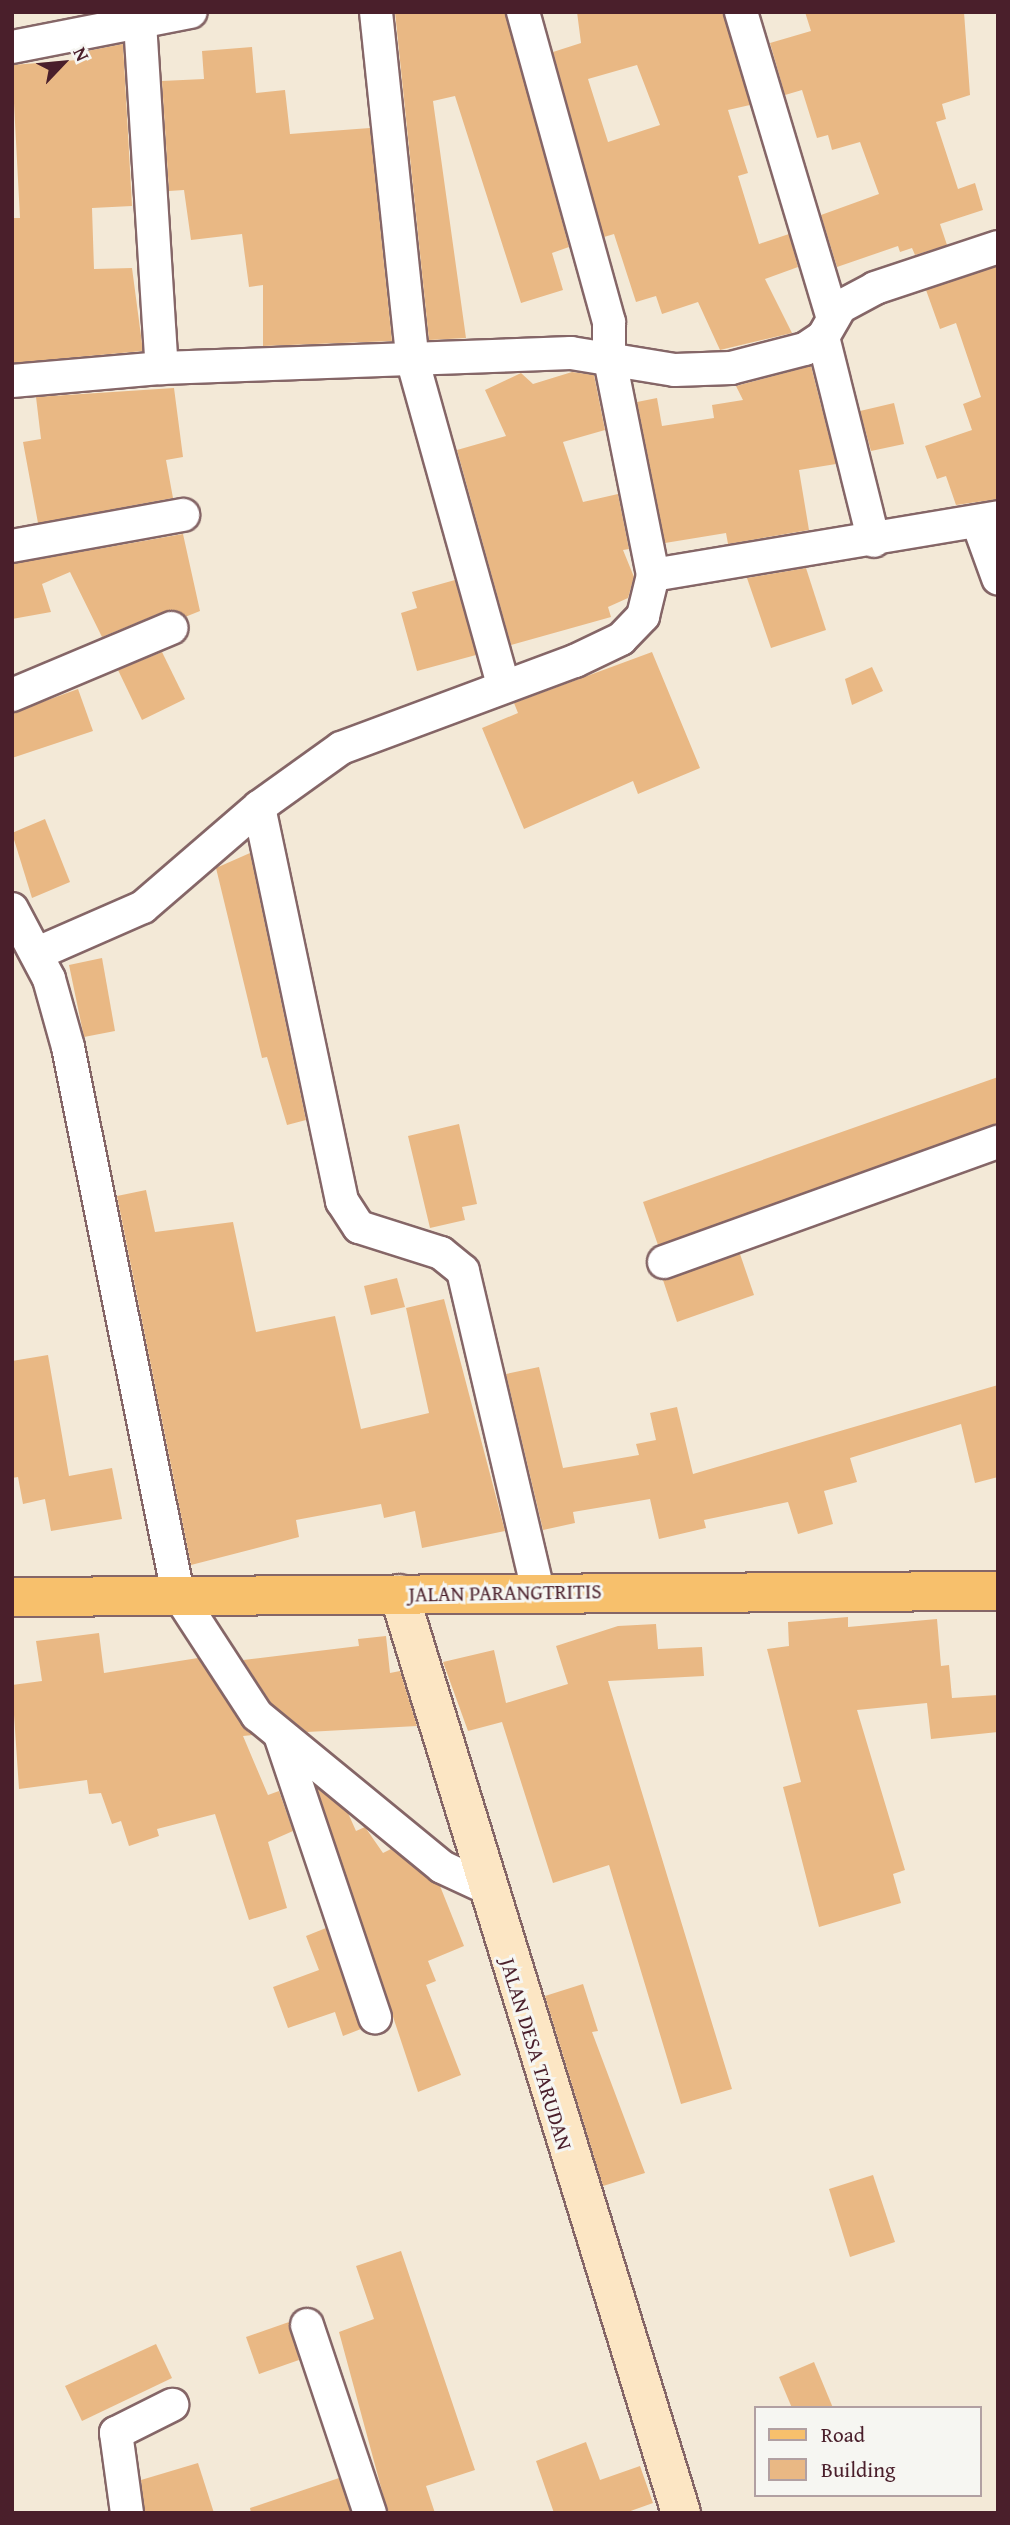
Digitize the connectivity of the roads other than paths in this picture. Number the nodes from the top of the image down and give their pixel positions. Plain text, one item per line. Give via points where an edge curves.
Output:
1 (191, 12) edge
2 (376, 12) edge
3 (523, 12) edge
4 (741, 12) edge
5 (140, 23) junction
6 (12, 47) edge
7 (998, 247) edge
8 (828, 327) junction
9 (609, 355) junction
10 (413, 362) junction
11 (162, 368) junction
12 (12, 381) edge
13 (183, 515) dead end
14 (988, 520) edge
15 (874, 541) junction
16 (12, 545) edge
17 (653, 575) junction
18 (998, 578) edge
19 (171, 628) dead end
20 (503, 684) junction
21 (12, 695) edge
22 (259, 807) junction
23 (12, 909) edge
24 (27, 945) edge
25 (998, 1142) edge
26 (664, 1262) dead end
27 (538, 1591) junction
28 (998, 1591) edge
29 (178, 1594) junction
30 (399, 1594) junction
31 (12, 1597) edge
32 (279, 1734) junction
33 (485, 1887) junction
34 (375, 2017) dead end
35 (307, 2325) dead end
36 (172, 2405) dead end
37 (127, 2513) edge
38 (370, 2513) edge
39 (681, 2513) edge

1 - 5 street
2 - 10 street
3 - 9 street via 609,322
4 - 8 street
5 - 6 street
5 - 11 street
7 - 8 street via 875,288
8 - 9 street via 805,349 712,370 649,366
8 - 15 street
9 - 10 street
9 - 17 street
10 - 11 street
10 - 20 street
11 - 12 street
13 - 16 street
14 - 15 street
14 - 18 street
15 - 17 street
17 - 20 street via 643,616 621,639
19 - 21 street
20 - 22 street via 341,748
22 - 24 street via 143,908
22 - 27 street via 342,1201 359,1227 441,1253 463,1271 484,1342
23 - 24 street
24 - 29 street via 68,1047
25 - 26 street
27 - 28 main road, JALAN PARANGTRITIS
27 - 30 main road, JALAN PARANGTRITIS
29 - 30 main road, JALAN PARANGTRITIS
29 - 31 main road, JALAN PARANGTRITIS
29 - 32 street via 237,1689
30 - 33 street, JALAN DESA TARUDAN
32 - 33 street via 442,1867
32 - 34 street
33 - 39 street, JALAN DESA TARUDAN
35 - 38 street
36 - 37 street via 116,2433

